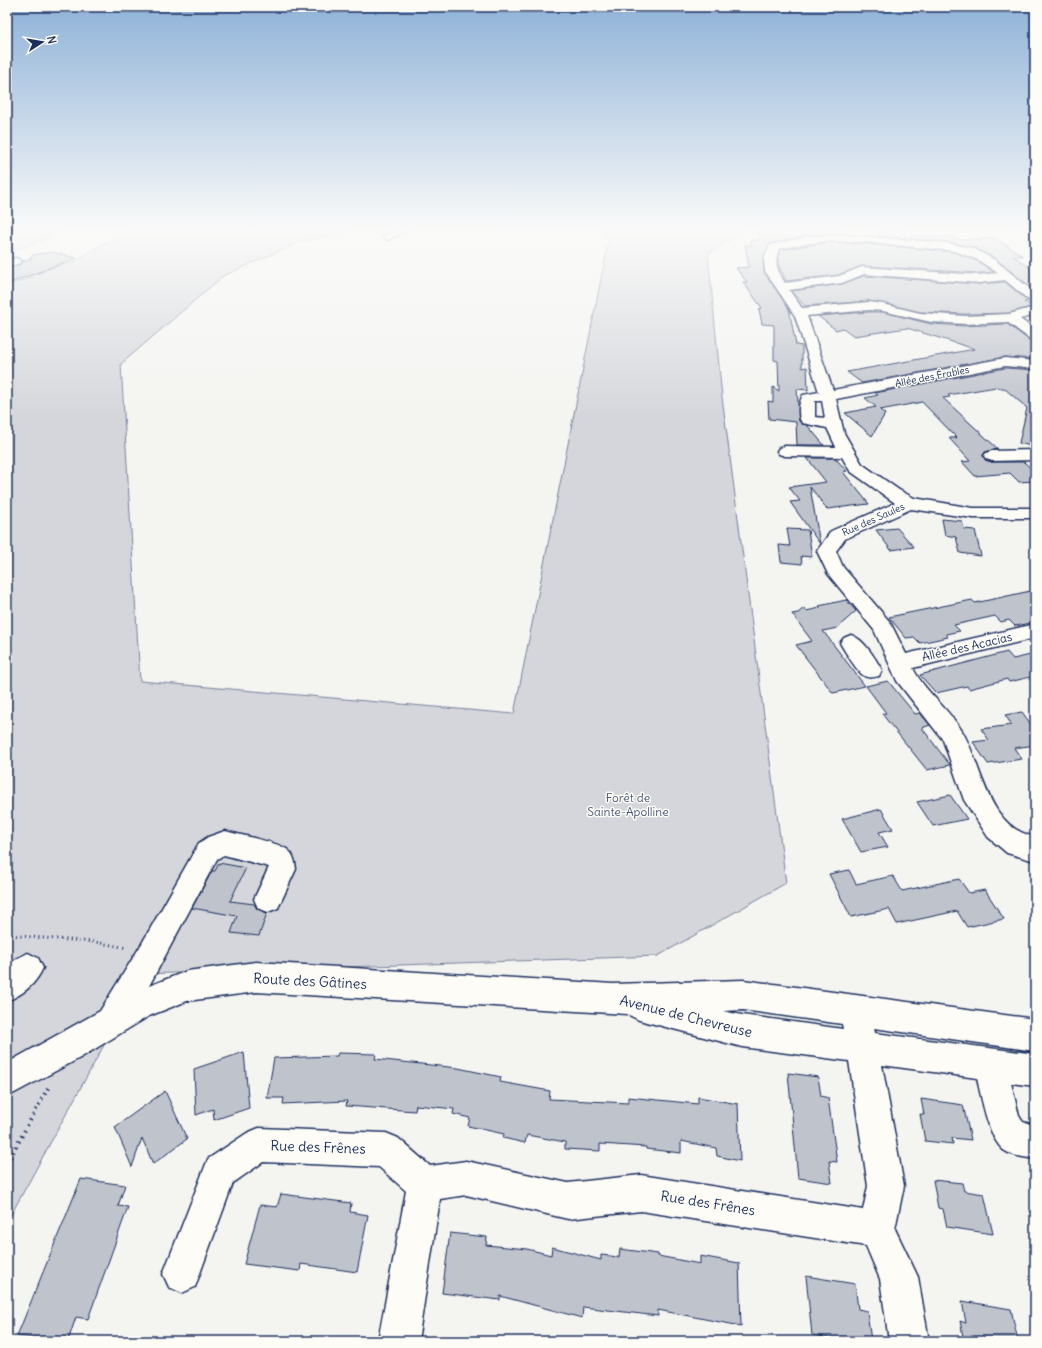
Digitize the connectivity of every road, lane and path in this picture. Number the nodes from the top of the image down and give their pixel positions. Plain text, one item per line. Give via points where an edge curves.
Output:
1 (785, 291) edge
2 (1025, 291) edge
3 (1035, 299) edge
4 (1035, 311) edge
5 (799, 312) junction
6 (1010, 318) junction
7 (1035, 336) edge
8 (1035, 365) edge
9 (828, 396) junction
10 (834, 424) junction
11 (786, 451) dead end
12 (846, 452) junction
13 (992, 456) dead end
14 (1035, 456) edge
15 (909, 503) junction
16 (1035, 513) edge
17 (1035, 631) edge
18 (851, 643) dead end
19 (900, 663) junction
20 (871, 670) dead end
21 (1035, 849) edge
22 (268, 899) dead end
23 (7, 935) edge
24 (151, 955) junction
25 (28, 968) dead end
26 (7, 986) edge
27 (613, 999) junction
28 (855, 1010) junction
29 (110, 1022) junction
30 (1035, 1035) edge
31 (863, 1047) junction
32 (991, 1064) junction
33 (1035, 1070) edge
34 (7, 1081) edge
35 (50, 1084) dead end
36 (1035, 1142) edge
37 (7, 1163) edge
38 (425, 1184) junction
39 (877, 1230) junction
40 (182, 1274) dead end
41 (398, 1341) edge
42 (909, 1341) edge

1 - 5 street, Rue des Saules
2 - 3 street, Rue des Saules
4 - 6 street
5 - 6 street via 813,313 868,306 885,307 921,317 964,320
5 - 9 street, Rue des Saules
6 - 7 street
8 - 9 street, Allée des Érables via 1005,362
9 - 10 street, Rue des Saules
9 - 10 street, Allée des Érables via 808,398 807,420
10 - 12 street, Rue des Saules
11 - 12 street
12 - 15 street, Rue des Saules via 856,467
13 - 14 street
15 - 16 street via 973,513
15 - 19 street, Rue des Saules via 838,535 826,551 835,570 883,627
17 - 19 street, Allée des Acacias
18 - 20 street
19 - 21 street, Rue des Saules via 905,675 953,736 977,800 997,829 1016,845
22 - 24 street via 282,869 282,862 277,857 225,843 217,845 208,851
23 - 24 path via 95,942
24 - 29 street
25 - 26 street
27 - 28 street, Avenue de Chevreuse via 743,995
27 - 29 street, Route des Gâtines via 256,977 187,986 139,1005
27 - 31 street, Avenue de Chevreuse via 742,1031
28 - 30 street, Avenue de Chevreuse
28 - 31 street
29 - 34 street, Route des Gâtines
31 - 32 street, Avenue de Chevreuse
31 - 39 street via 886,1186
32 - 33 street, Avenue de Chevreuse
32 - 36 street via 1009,1131 1016,1139
35 - 37 path
38 - 39 street, Rue des Frênes via 466,1178 568,1202 641,1192
38 - 40 street, Rue des Frênes via 386,1150 259,1145 220,1171
38 - 41 street
39 - 42 street via 899,1277

